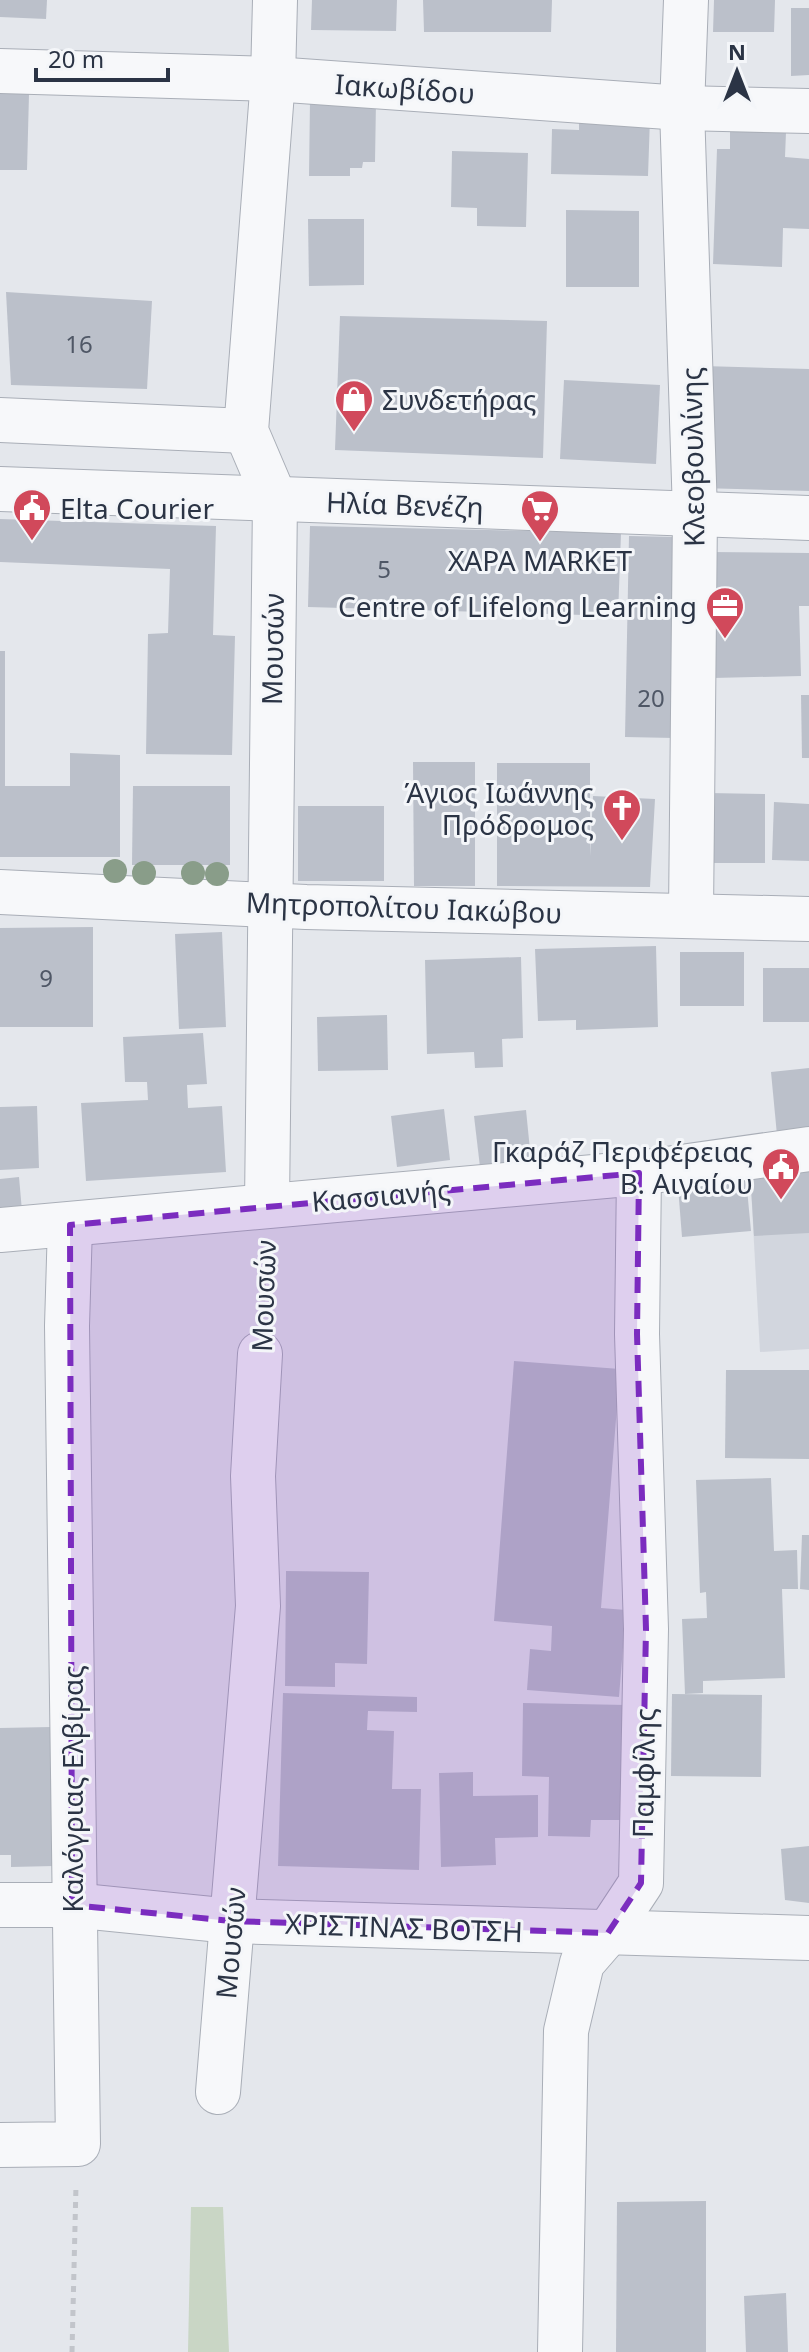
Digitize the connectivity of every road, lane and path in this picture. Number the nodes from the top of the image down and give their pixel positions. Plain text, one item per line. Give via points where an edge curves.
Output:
1 (275, 0) edge
2 (686, 0) edge
3 (0, 71) edge
4 (273, 79) junction
5 (682, 108) junction
6 (809, 111) edge
7 (0, 420) edge
8 (246, 431) junction
9 (0, 489) edge
10 (275, 499) junction
11 (695, 513) junction
12 (809, 518) edge
13 (0, 892) edge
14 (268, 904) junction
15 (691, 914) junction
16 (809, 919) edge
17 (809, 1149) edge
18 (639, 1173) junction
19 (267, 1205) junction
20 (70, 1225) junction
21 (0, 1230) edge
22 (260, 1354) joint
23 (0, 1905) edge
24 (72, 1905) junction
25 (231, 1921) junction
26 (608, 1933) junction
27 (809, 1938) edge
28 (218, 2092) dead end
29 (78, 2144) junction
30 (0, 2145) edge
31 (72, 2352) edge
32 (560, 2352) edge

1 - 4 street
2 - 5 street, Κλεοβουλίνης
3 - 4 street, Ιακωβίδου
4 - 5 street, Ιακωβίδου
4 - 8 street
5 - 6 street, Ιακωβίδου
5 - 11 street, Κλεοβουλίνης
7 - 8 street
8 - 10 street
9 - 10 street, Ηλία Βενέζη
10 - 11 street, Ηλία Βενέζη
10 - 14 street, Μουσών
11 - 12 street, Ηλία Βενέζη
11 - 15 street, Κλεοβουλίνης
13 - 14 street, Μητροπολίτου Ιακώβου
14 - 15 street, Μητροπολίτου Ιακώβου
14 - 19 street, Μουσών
15 - 16 street, Μητροπολίτου Ιακώβου
17 - 18 street, Κασσιανής
18 - 19 street, Κασσιανής
18 - 26 street, Παμφίλης via 637,1334 646,1629 641,1883
19 - 20 street, Κασσιανής
19 - 22 path, Μουσών
20 - 21 street, Κασσιανής
20 - 24 street, Καλόγριας Ελβίρας
22 - 25 street, Μουσών via 253,1476 258,1606
23 - 24 street, ΧΡΙΣΤΙΝΑΣ ΒΟΤΣΗ
24 - 25 street, ΧΡΙΣΤΙΝΑΣ ΒΟΤΣΗ
24 - 29 street, Καλόγριας Ελβίρας
25 - 26 street, ΧΡΙΣΤΙΝΑΣ ΒΟΤΣΗ
25 - 28 street, Μουσών
26 - 27 street, ΧΡΙΣΤΙΝΑΣ ΒΟΤΣΗ
26 - 32 street, Παμφίλης via 582,1963 566,2031
29 - 30 street
29 - 31 path

